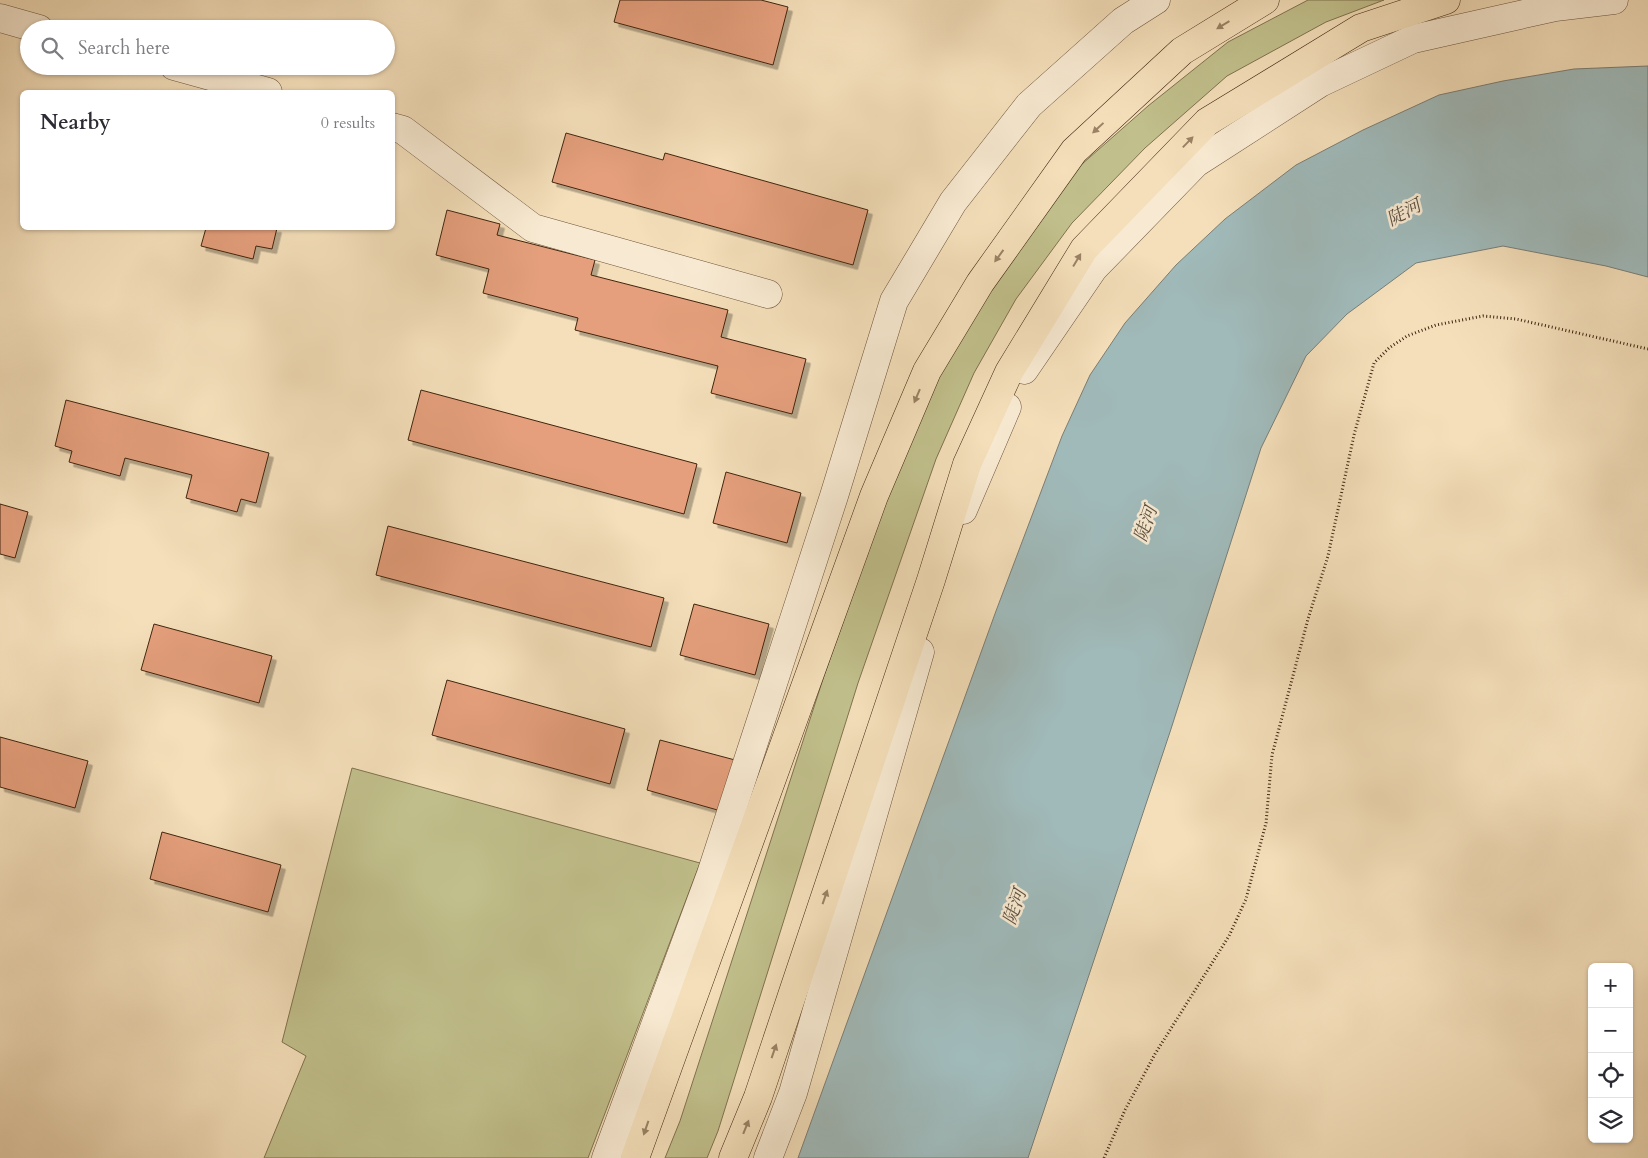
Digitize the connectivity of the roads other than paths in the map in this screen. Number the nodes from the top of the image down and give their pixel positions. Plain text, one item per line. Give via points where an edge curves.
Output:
1 (1156, 0) edge
2 (1265, 0) edge
3 (1446, 0) edge
4 (1614, 0) edge
5 (0, 18) edge
6 (20, 24) edge
7 (207, 75) edge
8 (261, 90) edge
9 (398, 129) edge
10 (768, 294) dead end
11 (606, 1158) edge
12 (635, 1158) edge
13 (733, 1158) edge
14 (768, 1158) edge

1 - 11 street via 1123,21 1029,105 953,202 894,301 711,874
2 -> 12 main road via 1182,51 1074,151 980,283 927,371 874,496
13 -> 3 main road via 768,1069 967,464 1009,372 1084,249 1206,122 1361,28
4 - 14 street via 1555,7 1413,39 1320,83 1196,163 1094,269 1021,374 955,528 793,1093
5 - 6 street
7 - 8 street
9 - 10 street via 533,228

